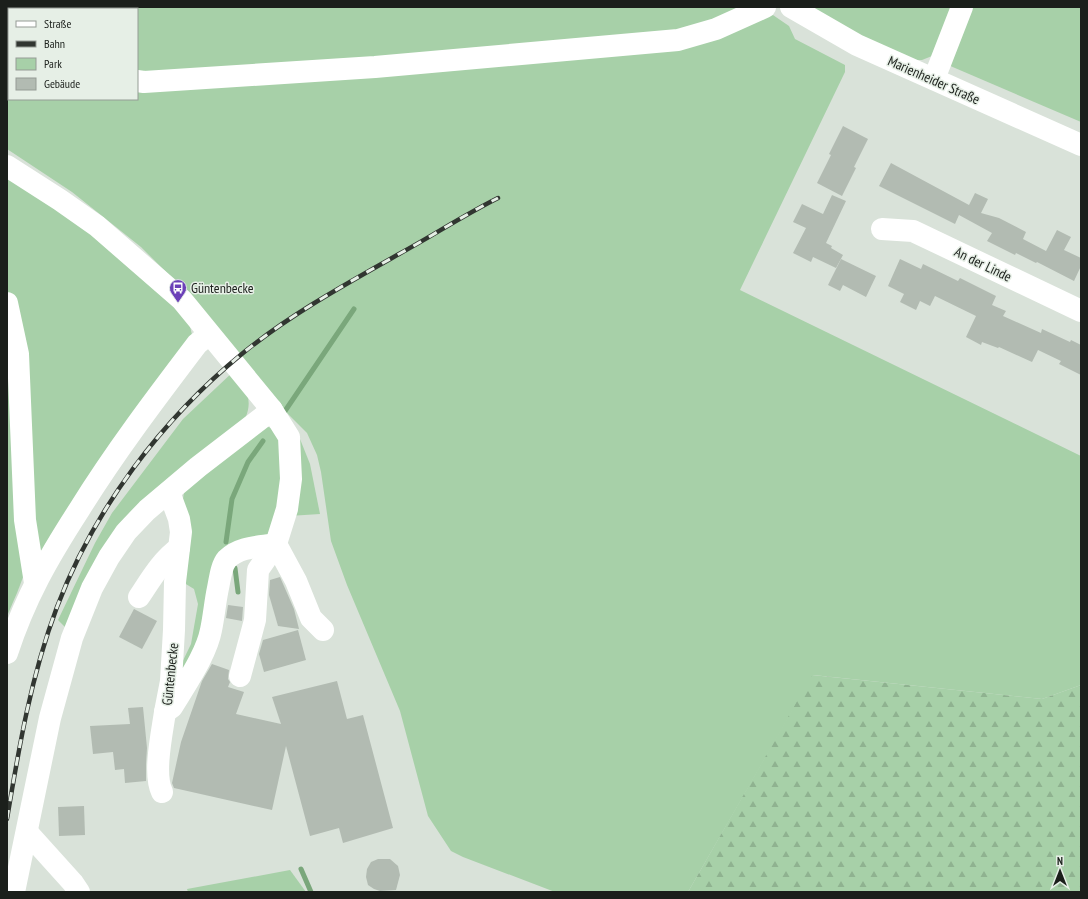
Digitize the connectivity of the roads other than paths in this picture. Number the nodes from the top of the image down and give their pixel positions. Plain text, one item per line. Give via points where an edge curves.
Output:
1 (765, 7) edge
2 (962, 7) edge
3 (798, 12) edge
4 (934, 79) junction
5 (138, 81) edge
6 (1081, 145) edge
7 (7, 166) edge
8 (882, 229) dead end
9 (7, 303) edge
10 (1081, 311) edge
11 (209, 334) junction
12 (272, 410) junction
13 (169, 492) junction
14 (276, 544) junction
15 (179, 548) junction
16 (35, 583) junction
17 (139, 597) dead end
18 (323, 630) dead end
19 (7, 653) edge
20 (240, 676) dead end
21 (165, 712) junction
22 (162, 792) dead end
23 (27, 832) junction
24 (14, 892) edge
25 (79, 892) edge

1 - 5 street via 716,29 678,40 375,67
2 - 4 street
3 - 4 street, Marienheider Straße via 857,45
4 - 6 street, Marienheider Straße
7 - 11 street via 97,226 182,300
8 - 10 street, An der Linde via 913,231
9 - 16 street via 18,354 25,520
11 - 12 street
11 - 16 street via 197,344 107,466
12 - 13 street
12 - 14 street via 289,437 291,480 287,509
13 - 15 street, Güntenbecke via 180,519
13 - 23 street via 126,532 92,588 72,638 50,718
14 - 18 street via 296,581 311,618
14 - 20 street via 258,570 255,620
14 - 21 street, Güntenbecke via 242,550 226,560 219,582 208,644 172,707
15 - 17 street via 162,565
15 - 21 street, Güntenbecke via 171,681
16 - 19 street
21 - 22 street via 158,768 158,785
23 - 24 street
23 - 25 street

